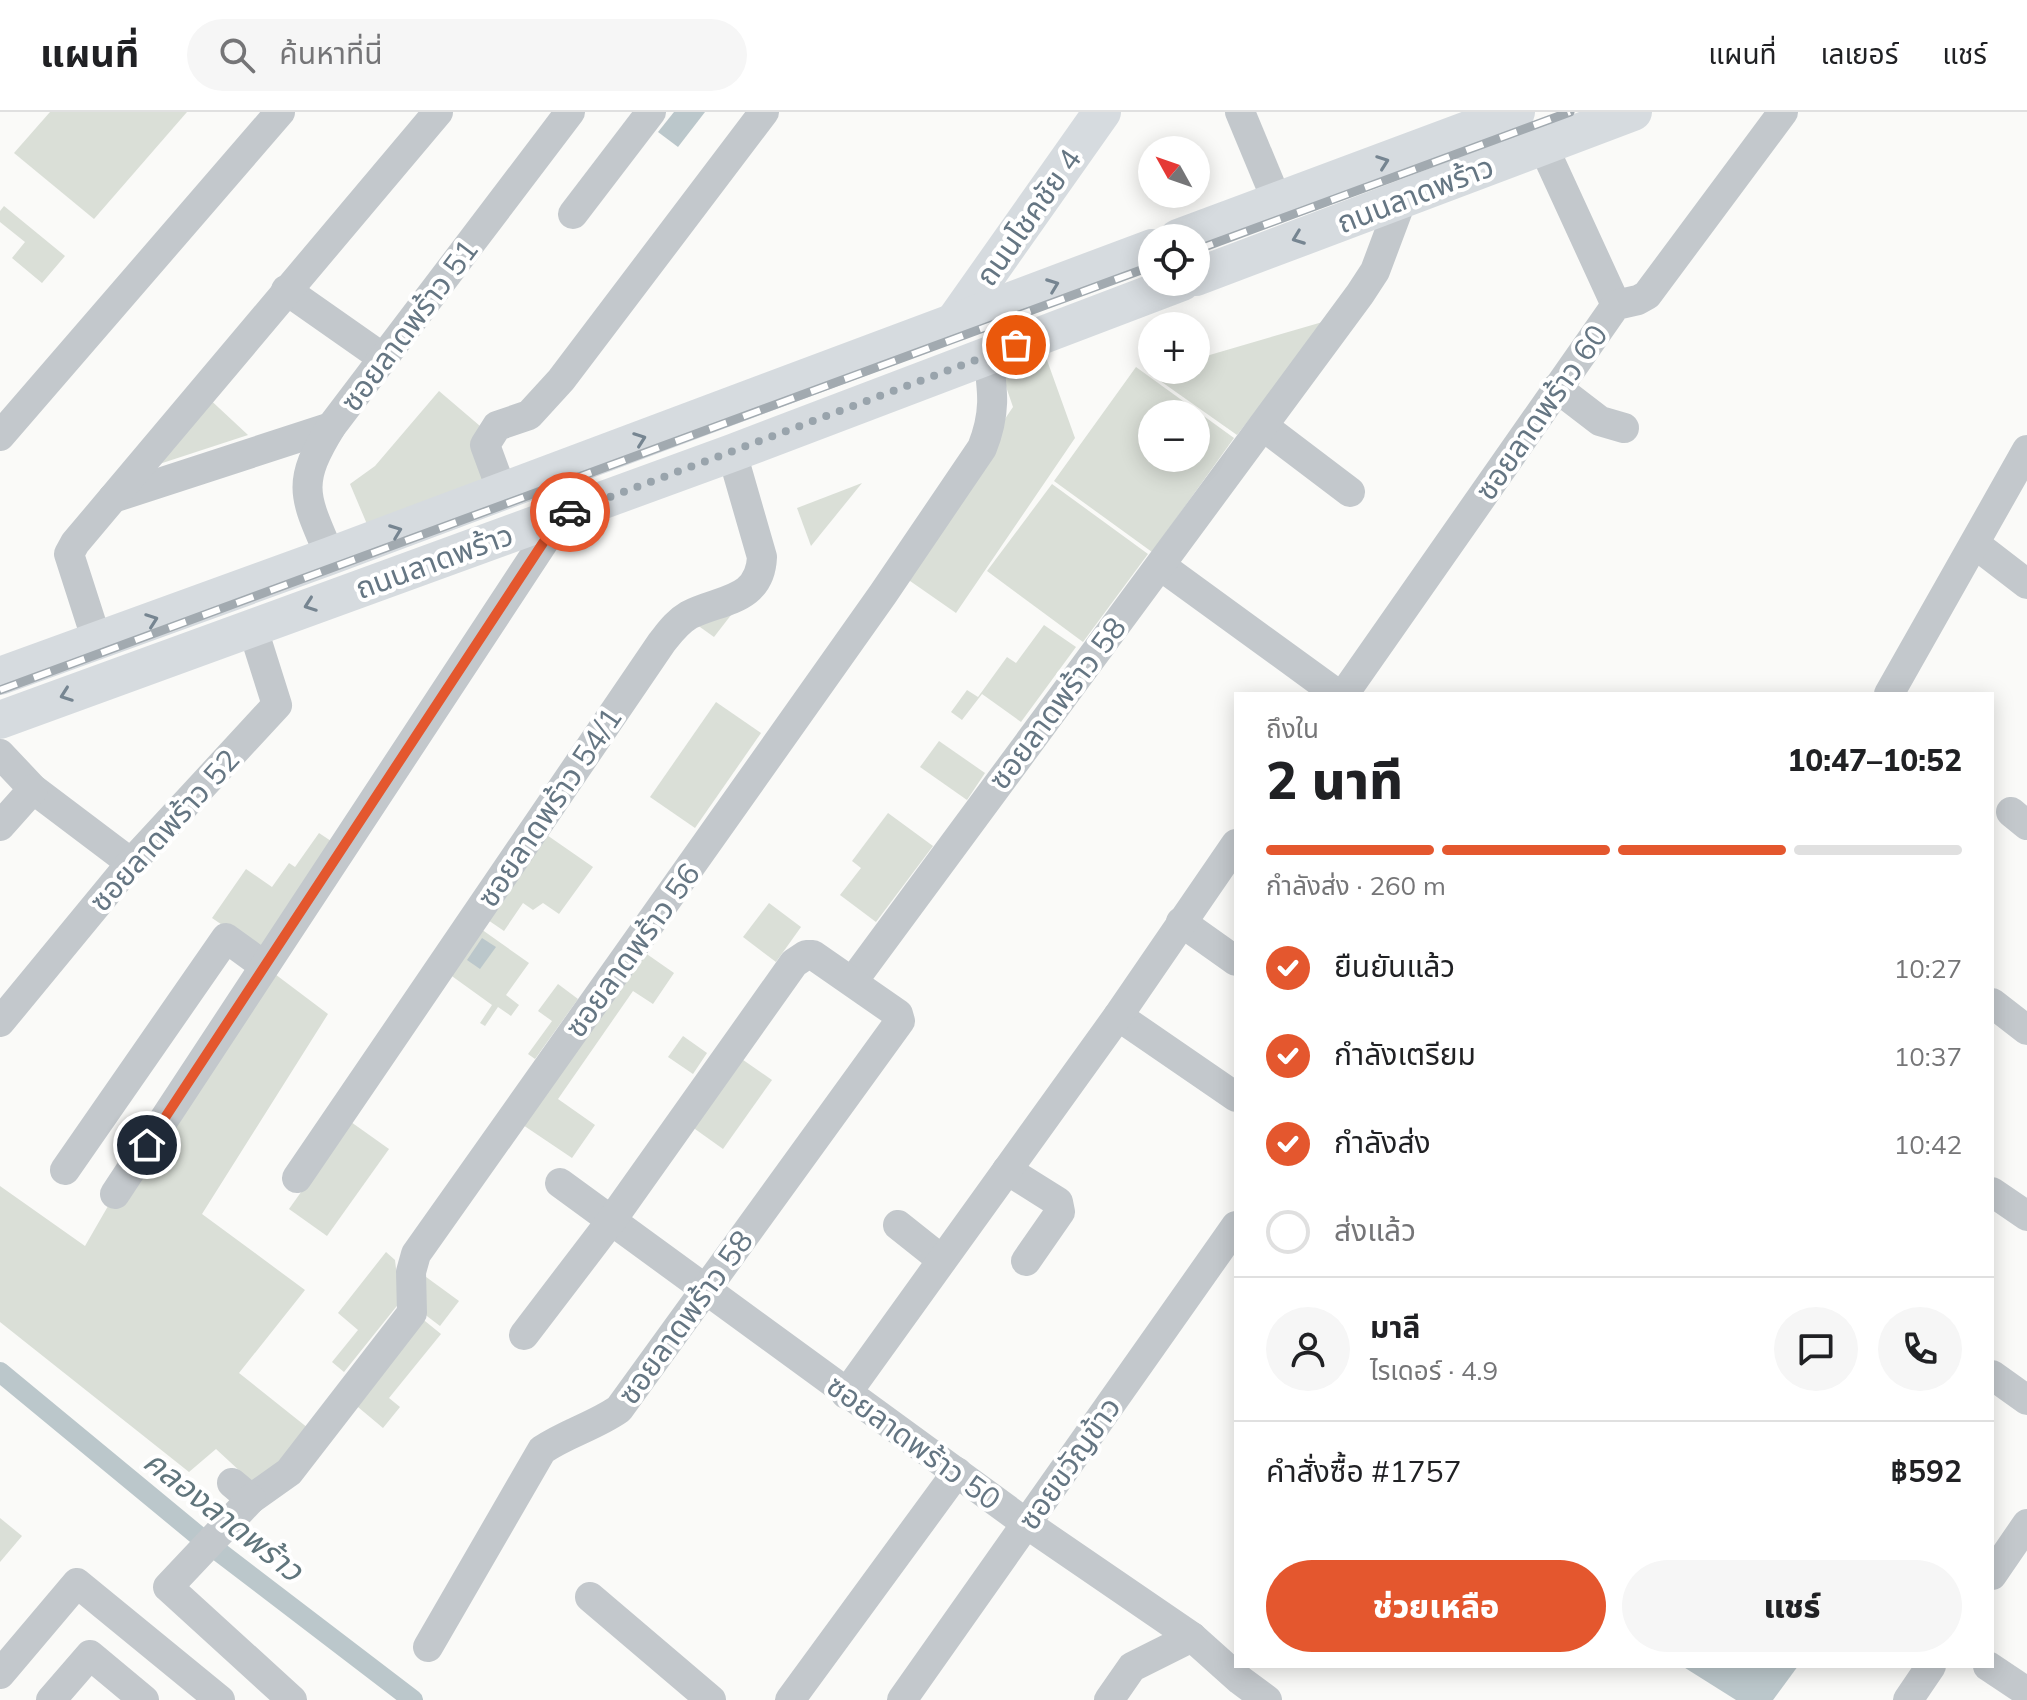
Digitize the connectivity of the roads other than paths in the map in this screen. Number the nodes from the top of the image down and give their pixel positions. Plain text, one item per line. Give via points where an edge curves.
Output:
1 (280, 112) edge
2 (438, 112) edge
3 (570, 112) edge
4 (651, 112) edge
5 (764, 112) edge
6 (1102, 112) edge
7 (1240, 112) edge
8 (1516, 112) edge
9 (1633, 112) edge
10 (1783, 112) edge
11 (1543, 146) junction
12 (1402, 199) junction
13 (1277, 201) junction
14 (573, 214) dead end
15 (1210, 226) edge
16 (1138, 253) edge
17 (1210, 272) edge
18 (286, 290) junction
19 (1145, 296) edge
20 (1616, 305) junction
21 (954, 322) junction
22 (988, 356) junction
23 (383, 358) junction
24 (1557, 388) junction
25 (1263, 426) junction
26 (331, 427) junction
27 (1624, 428) dead end
28 (0, 436) edge
29 (2027, 450) edge
30 (732, 453) junction
31 (502, 491) junction
32 (1350, 492) dead end
33 (111, 499) junction
34 (562, 514) junction
35 (1975, 544) junction
36 (330, 556) junction
37 (1161, 566) junction
38 (2027, 584) edge
39 (252, 626) junction
40 (97, 641) junction
41 (0, 676) edge
42 (1334, 692) edge
43 (1345, 692) edge
44 (1890, 692) edge
45 (0, 720) edge
46 (0, 754) edge
47 (33, 789) junction
48 (0, 826) edge
49 (1234, 847) edge
50 (131, 863) junction
51 (1181, 922) junction
52 (1234, 960) edge
53 (263, 965) junction
54 (853, 981) junction
55 (1994, 1005) edge
56 (1118, 1016) junction
57 (0, 1022) edge
58 (2027, 1030) edge
59 (1234, 1096) edge
60 (65, 1170) dead end
61 (1007, 1170) junction
62 (297, 1178) dead end
63 (560, 1183) dead end
64 (1994, 1193) edge
65 (115, 1194) dead end
66 (2027, 1216) edge
67 (611, 1221) junction
68 (898, 1225) dead end
69 (1234, 1229) edge
70 (942, 1260) junction
71 (1026, 1261) dead end
72 (706, 1291) junction
73 (524, 1335) dead end
74 (1994, 1376) edge
75 (846, 1394) junction
76 (2027, 1400) edge
77 (957, 1472) junction
78 (1027, 1524) junction
79 (2027, 1524) edge
80 (2004, 1561) edge
81 (590, 1597) dead end
82 (1192, 1637) junction
83 (428, 1647) dead end
84 (1927, 1668) edge
85 (1991, 1668) edge
86 (0, 1674) edge
87 (1238, 1682) edge
88 (2027, 1692) edge
89 (51, 1700) edge
90 (144, 1700) edge
91 (220, 1700) edge
92 (292, 1700) edge
93 (711, 1700) edge
94 (790, 1700) edge
95 (902, 1700) edge
96 (1109, 1700) edge
97 (1267, 1700) edge
98 (1908, 1700) edge

1 - 28 street
2 - 18 street
3 - 23 street, ซอยลาดพร้าว 51
4 - 14 street
5 - 31 street via 561,380 529,415 497,426 485,445
6 - 21 main road, ถนนโชคชัย 4
7 - 13 street
13 -> 8 main road, ถนนลาดพร้าว
9 - 11 main road, ถนนลาดพร้าว
10 - 20 street, ซอยลาดพร้าว 60 via 1647,295
11 - 12 main road, ถนนลาดพร้าว
11 - 20 street
12 -> 17 main road, ถนนลาดพร้าว
12 - 25 street, ซอยลาดพร้าว 58 via 1375,271
13 - 15 main road, ถนนลาดพร้าว
21 -> 16 main road, ถนนลาดพร้าว
18 - 23 street
18 - 33 street
19 - 22 main road, ถนนลาดพร้าว
20 - 24 street, ซอยลาดพร้าว 60
31 -> 21 main road, ถนนลาดพร้าว
22 - 30 main road, ถนนลาดพร้าว
22 - 92 street, ซอยลาดพร้าว 56 via 993,411 982,448 416,1254 412,1313 289,1472 242,1491 168,1587
23 - 26 street, ซอยลาดพร้าว 51
24 - 27 street via 1600,421
24 - 43 street, ซอยลาดพร้าว 60
25 - 32 street
25 - 37 street, ซอยลาดพร้าว 58
26 - 33 street
26 - 36 street, ซอยลาดพร้าว 51 via 306,481 307,500
29 - 35 street
30 - 34 main road, ถนนลาดพร้าว
30 - 62 street, ซอยลาดพร้าว 54/1 via 762,557 756,582 747,593 686,617 662,642
36 -> 31 main road, ถนนลาดพร้าว
33 - 40 street via 69,554
34 -> 39 main road, ถนนลาดพร้าว
34 - 53 street
35 - 38 street
35 - 44 street
40 -> 36 main road, ถนนลาดพร้าว
37 - 42 street
37 - 54 street, ซอยลาดพร้าว 58
39 -> 45 main road, ถนนลาดพร้าว
39 - 50 street, ซอยลาดพร้าว 52 via 277,705
40 - 41 main road, ถนนลาดพร้าว
46 - 47 street
47 - 48 street
47 - 50 street
49 - 51 street
50 - 57 street, ซอยลาดพร้าว 52
51 - 52 street
51 - 56 street
53 - 60 street via 226,938
53 - 65 street
54 - 67 street, ซอยลาดพร้าว 58 via 813,955 794,963
54 - 72 street, ซอยลาดพร้าว 58 via 898,1014 900,1021
55 - 58 street
56 - 59 street
56 - 61 street
61 - 70 street
61 - 71 street via 1060,1206
63 - 67 street, ซอยลาดพร้าว 50
64 - 66 street
67 - 72 street, ซอยลาดพร้าว 50
67 - 73 street, ซอยลาดพร้าว 58
68 - 70 street
69 - 78 street, ซอยขวัญข้าว
70 - 75 street
72 - 75 street, ซอยลาดพร้าว 50
72 - 83 street, ซอยลาดพร้าว 58 via 619,1409 542,1450
74 - 76 street
75 - 77 street, ซอยลาดพร้าว 50
77 - 78 street, ซอยลาดพร้าว 50
77 - 94 street
78 - 82 street, ซอยลาดพร้าว 50
78 - 95 street, ซอยขวัญข้าว
79 - 80 street
81 - 93 street
82 - 87 street, ซอยลาดพร้าว 50
82 - 96 street via 1132,1667
84 - 98 street
85 - 88 street
86 - 91 street via 73,1580
87 - 97 street, ซอยลาดพร้าว 50
89 - 90 street via 90,1655

